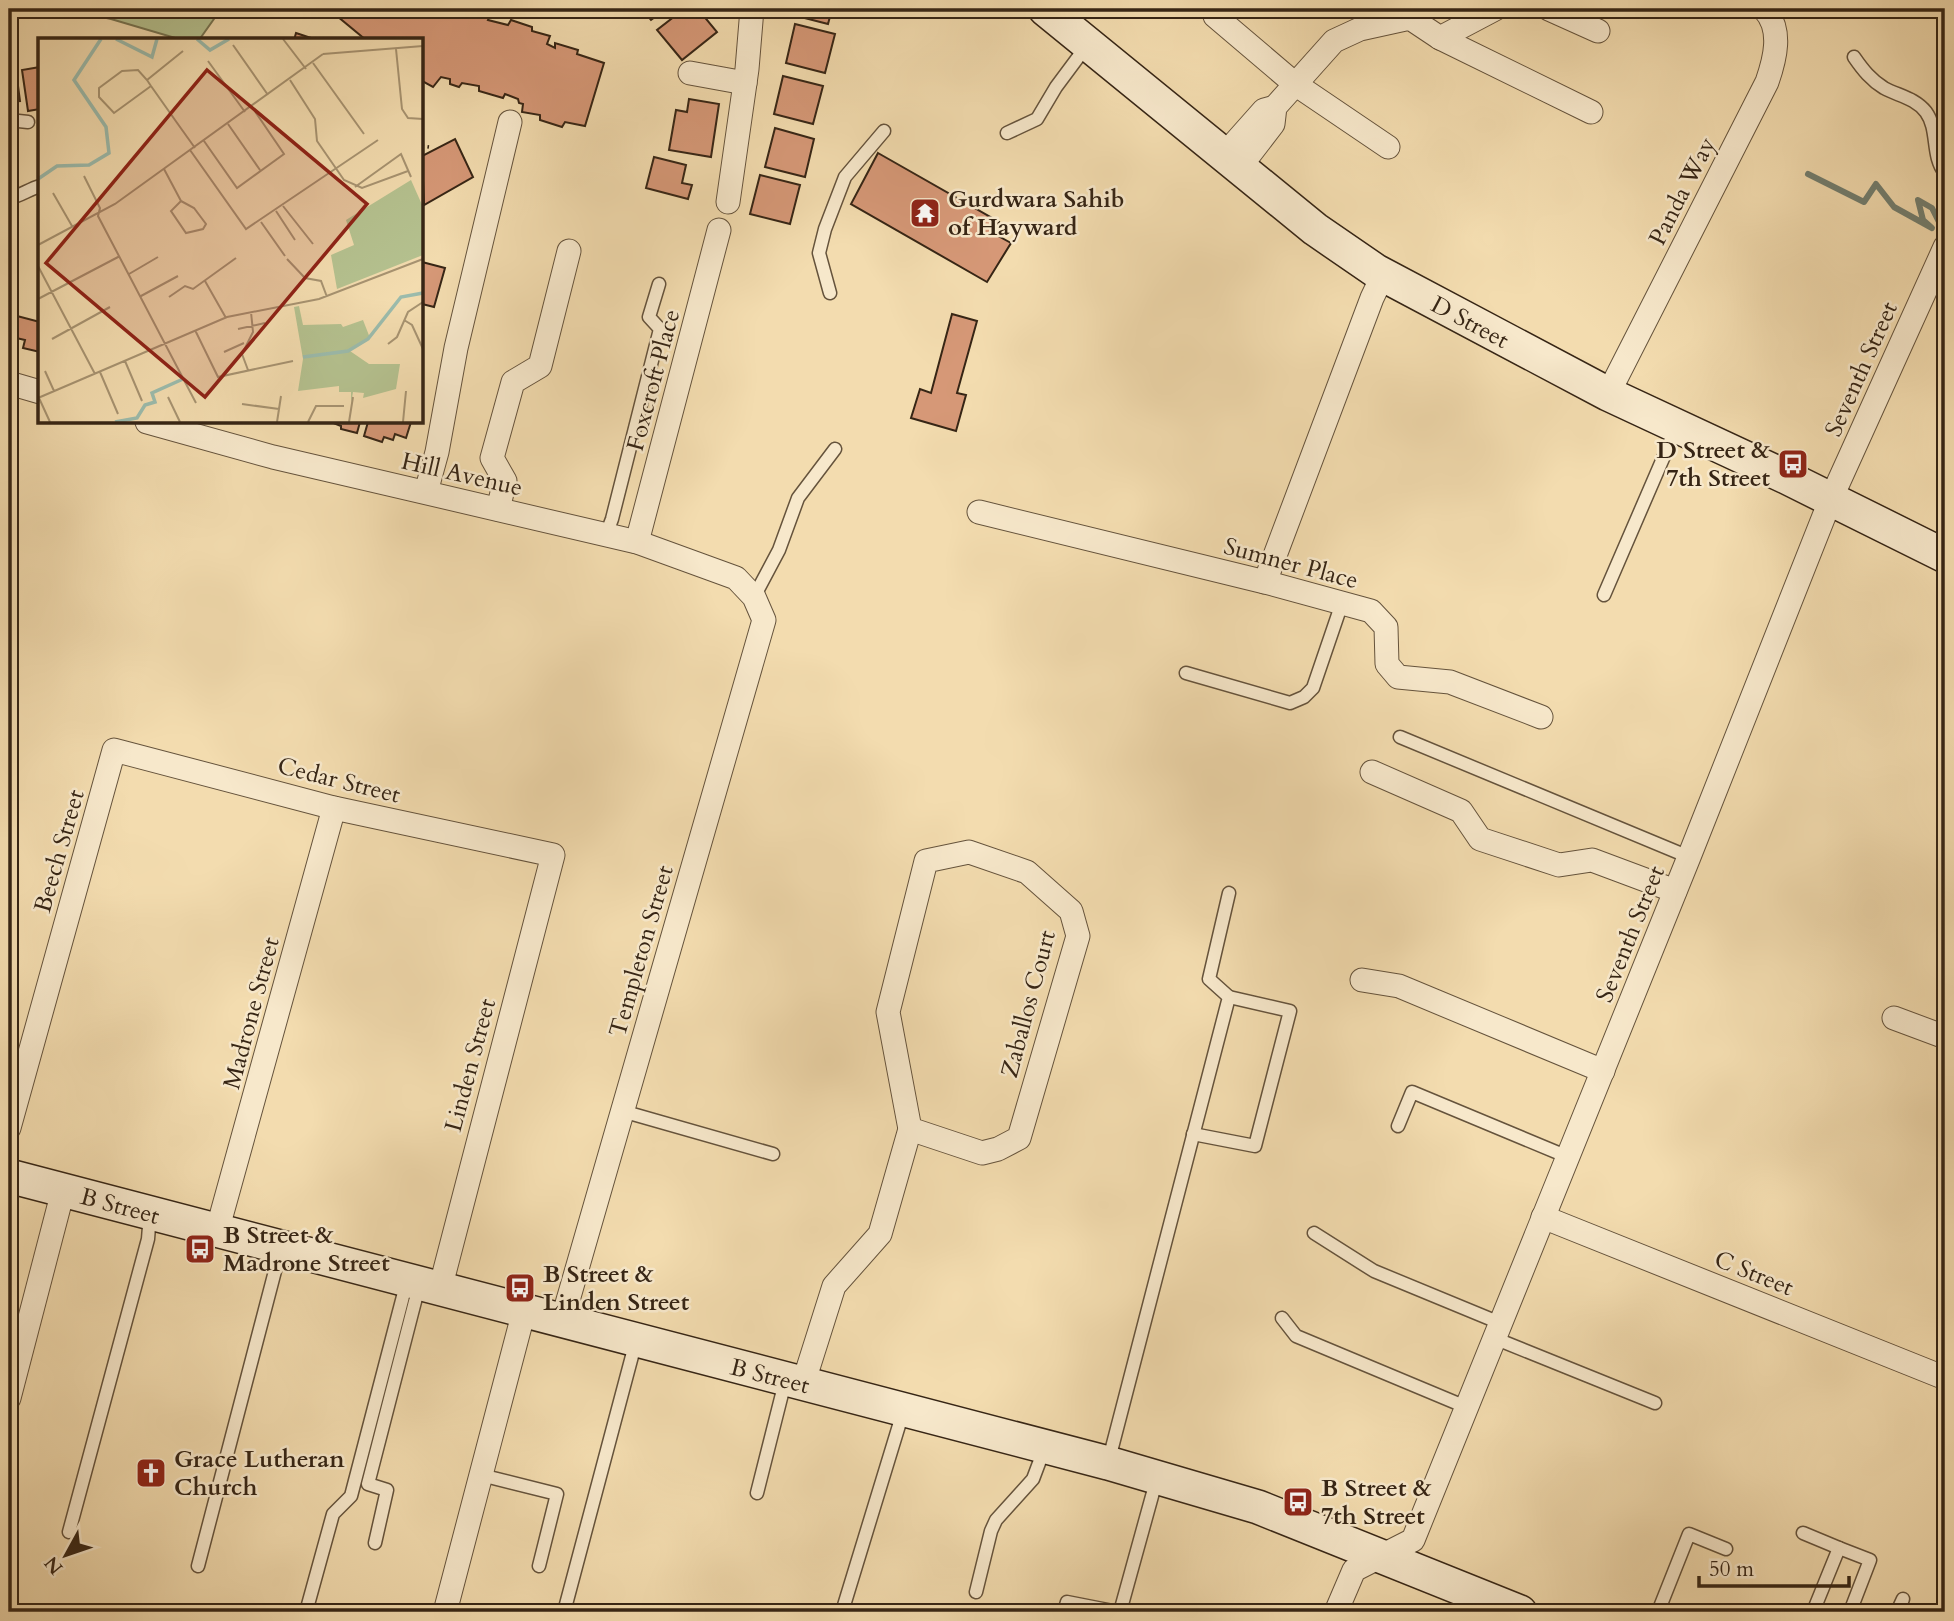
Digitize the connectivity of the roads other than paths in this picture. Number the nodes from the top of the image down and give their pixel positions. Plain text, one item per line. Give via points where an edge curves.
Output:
1 (752, 9) edge
2 (1045, 9) edge
3 (1495, 9) edge
4 (1549, 9) edge
5 (1215, 16) dead end
6 (1769, 16) edge
7 (1357, 19) edge
8 (1598, 31) dead end
9 (1440, 38) junction
10 (1088, 44) junction
11 (1854, 57) dead end
12 (690, 73) dead end
13 (745, 83) junction
14 (1295, 84) junction
15 (1591, 112) dead end
16 (9, 120) edge
17 (28, 122) dead end
18 (510, 122) dead end
19 (884, 131) dead end
20 (1007, 133) dead end
21 (1388, 147) dead end
22 (1232, 161) junction
23 (1945, 173) edge
24 (9, 187) edge
25 (38, 187) edge
26 (25, 190) junction
27 (9, 198) edge
28 (728, 202) dead end
29 (719, 230) dead end
30 (569, 251) dead end
31 (1943, 251) edge
32 (1383, 275) junction
33 (659, 284) dead end
34 (830, 293) dead end
35 (9, 383) edge
36 (38, 391) edge
37 (1608, 394) junction
38 (154, 424) edge
39 (1677, 426) junction
40 (835, 449) dead end
41 (426, 492) junction
42 (1830, 500) junction
43 (498, 509) junction
44 (979, 512) dead end
45 (606, 535) junction
46 (637, 542) junction
47 (1945, 556) edge
48 (1265, 582) junction
49 (1604, 595) dead end
50 (754, 597) junction
51 (1342, 603) junction
52 (1186, 673) dead end
53 (1541, 717) dead end
54 (1400, 737) dead end
55 (114, 750) joint
56 (1372, 772) dead end
57 (334, 808) junction
58 (553, 855) joint
59 (1689, 857) junction
60 (1675, 891) junction
61 (1229, 893) dead end
62 (1362, 981) dead end
63 (1229, 997) junction
64 (1894, 1018) dead end
65 (1945, 1037) edge
66 (1603, 1071) junction
67 (622, 1111) junction
68 (1398, 1126) dead end
69 (9, 1128) edge
70 (910, 1129) junction
71 (1193, 1134) junction
72 (773, 1154) dead end
73 (1568, 1157) junction
74 (9, 1176) edge
75 (62, 1191) junction
76 (150, 1213) junction
77 (1543, 1217) junction
78 (217, 1231) junction
79 (1314, 1233) dead end
80 (281, 1248) junction
81 (422, 1284) junction
82 (524, 1311) junction
83 (1282, 1318) dead end
84 (562, 1321) junction
85 (1497, 1331) junction
86 (636, 1341) junction
87 (1945, 1378) edge
88 (794, 1382) junction
89 (9, 1398) edge
90 (1656, 1403) dead end
91 (1466, 1407) junction
92 (904, 1409) junction
93 (1045, 1447) junction
94 (1108, 1464) junction
95 (481, 1475) junction
96 (1157, 1478) junction
97 (757, 1493) dead end
98 (69, 1532) dead end
99 (1803, 1533) dead end
100 (374, 1543) dead end
101 (1839, 1548) junction
102 (1726, 1549) dead end
103 (1381, 1557) junction
104 (198, 1566) dead end
105 (539, 1566) dead end
106 (976, 1592) dead end
107 (1902, 1599) dead end
108 (306, 1612) edge
109 (445, 1612) edge
110 (564, 1612) edge
111 (842, 1612) edge
112 (1064, 1612) edge
113 (1119, 1612) edge
114 (1336, 1612) edge
115 (1520, 1612) edge
116 (1658, 1612) edge
117 (1813, 1612) edge
118 (1850, 1612) edge
119 (1897, 1612) edge

1 - 13 street
2 - 10 street, D Street
3 - 9 street
4 - 8 street
5 - 14 street
6 - 37 street, Panda Way via 1776,43 1767,82
7 - 9 street via 1410,18
7 - 14 street
9 - 15 street
10 - 20 lane via 1037,119
10 - 22 street, D Street
11 - 23 lane via 1865,74 1917,102 1928,115 1937,163
12 - 13 street
13 - 28 street
14 - 21 street
14 - 22 street via 1275,107 1273,124
16 - 17 lane
18 - 41 street
19 - 34 lane via 845,177 825,229 819,253
22 - 32 street, D Street via 1315,229
24 - 26 lane
25 - 26 lane
26 - 27 lane
29 - 46 street, Foxcroft Place
30 - 43 street via 540,366 513,382 492,458 505,481
31 - 42 street, Seventh Street
32 - 37 street, D Street
32 - 48 street
33 - 45 lane via 649,317 660,329
35 - 36 street
37 - 39 street, D Street
38 - 41 street, Hill Avenue
39 - 42 street, D Street
39 - 49 lane
40 - 50 lane via 798,498 779,550
41 - 43 street, Hill Avenue
42 - 47 street, D Street
42 - 59 street, Seventh Street
43 - 45 street, Hill Avenue
44 - 48 street, Sumner Place
45 - 46 street, Hill Avenue
46 - 50 street, Hill Avenue via 736,578
48 - 51 street, Sumner Place
50 - 67 street, Templeton Street via 764,620
51 - 52 lane via 1313,688 1298,701 1290,703
51 - 53 street, Sumner Place via 1371,611 1386,627 1387,664 1398,677 1451,682
54 - 59 lane
55 - 57 street, Cedar Street
55 - 69 street, Beech Street
56 - 60 street via 1461,811 1480,839 1559,865 1592,860
57 - 58 street, Cedar Street
57 - 78 street, Madrone Street
58 - 81 street, Linden Street
59 - 60 street, Seventh Street
60 - 66 street, Seventh Street
61 - 63 lane via 1209,979
62 - 66 street via 1399,986
63 - 71 lane
63 - 71 lane via 1290,1011 1255,1146
64 - 65 street
66 - 73 street, Seventh Street
67 - 72 lane
67 - 84 street, Templeton Street
68 - 73 lane via 1412,1093
70 - 70 street, Zaballos Court via 888,1012 926,861 969,852 1027,872 1071,911 1078,936 1019,1138 982,1153
70 - 88 street, Zaballos Court via 880,1234 834,1286
71 - 94 lane
73 - 77 street, Seventh Street
74 - 75 street, B Street
75 - 76 street, B Street
75 - 89 street
76 - 78 street, B Street
76 - 98 lane via 148,1239
77 - 85 street, Seventh Street
77 - 87 street, C Street
78 - 80 street, B Street
79 - 85 lane via 1374,1271
80 - 81 street, B Street
80 - 104 lane
81 - 82 street, B Street
81 - 100 lane via 368,1484 387,1490
81 - 108 lane via 351,1496 333,1514
82 - 84 street, B Street
82 - 95 street
83 - 91 lane via 1296,1336
84 - 86 street, B Street
85 - 90 lane
85 - 91 street, Seventh Street
86 - 88 street, B Street
86 - 110 lane
88 - 92 street, B Street
88 - 97 lane
91 - 103 street, Seventh Street via 1413,1540
92 - 93 street, B Street
92 - 111 lane
93 - 94 street, B Street
93 - 106 lane via 1033,1479 996,1520
94 - 96 street, B Street
95 - 105 lane via 557,1494
95 - 109 street
96 - 103 street, B Street via 1258,1507
96 - 113 lane
99 - 101 lane
101 - 117 lane
101 - 118 lane via 1870,1560
102 - 116 lane via 1689,1534
103 - 114 street, Seventh Street via 1354,1570
103 - 115 street, B Street via 1471,1598
107 - 119 lane
112 - 113 lane via 1067,1602

